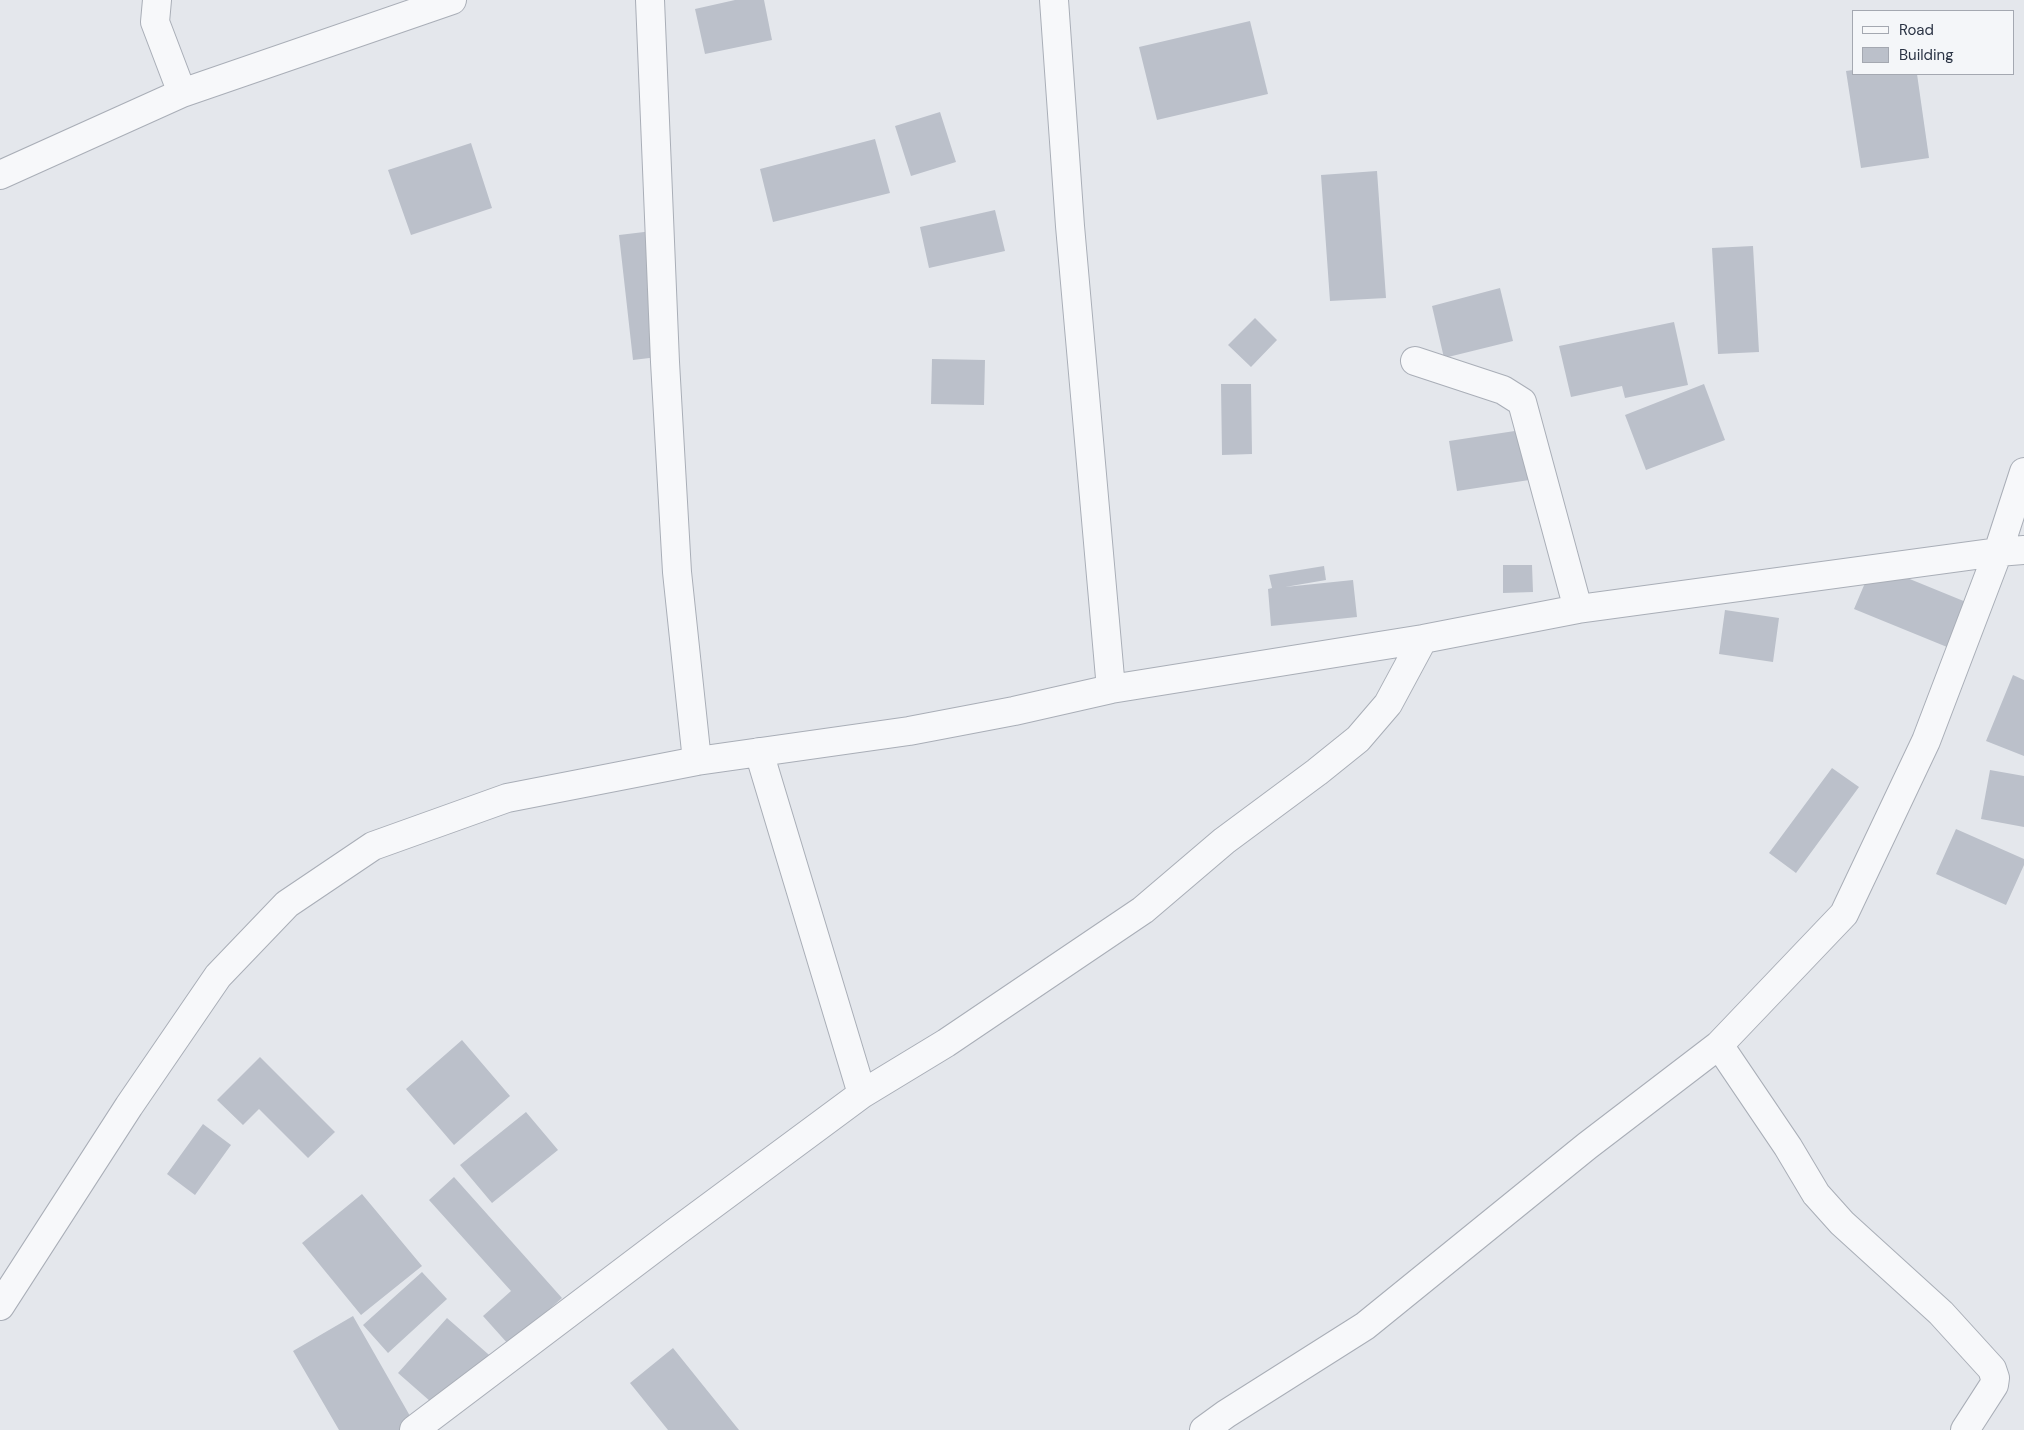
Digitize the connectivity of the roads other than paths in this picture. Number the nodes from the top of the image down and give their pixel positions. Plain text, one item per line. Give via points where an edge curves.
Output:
1 (157, 0) edge
2 (452, 0) edge
3 (650, 0) edge
4 (1054, 0) edge
5 (182, 93) junction
6 (0, 175) edge
7 (1415, 361) dead end
8 (2024, 472) edge
9 (2011, 551) edge
10 (1578, 608) junction
11 (1423, 639) junction
12 (1111, 689) junction
13 (759, 752) junction
14 (697, 761) junction
15 (1719, 1045) junction
16 (862, 1094) junction
17 (0, 1306) edge
18 (414, 1430) edge
19 (1204, 1430) edge
20 (1965, 1430) edge

1 - 5 street via 155,22
2 - 5 street
3 - 14 street via 677,572
4 - 12 street via 1070,226
5 - 6 street
7 - 10 street via 1503,390 1522,402
8 - 9 street
9 - 10 street
9 - 15 street via 1844,914
10 - 11 street
11 - 12 street
11 - 16 street via 1388,704 1358,739 1224,842 1144,910 946,1043
12 - 13 street via 910,731
13 - 14 street
13 - 16 street
14 - 17 street via 498,801 373,846 287,904 218,976 129,1106
15 - 19 street via 1587,1146 1365,1326
15 - 20 street via 1816,1194 1842,1223 1940,1313 1992,1369 1994,1385
16 - 18 street

